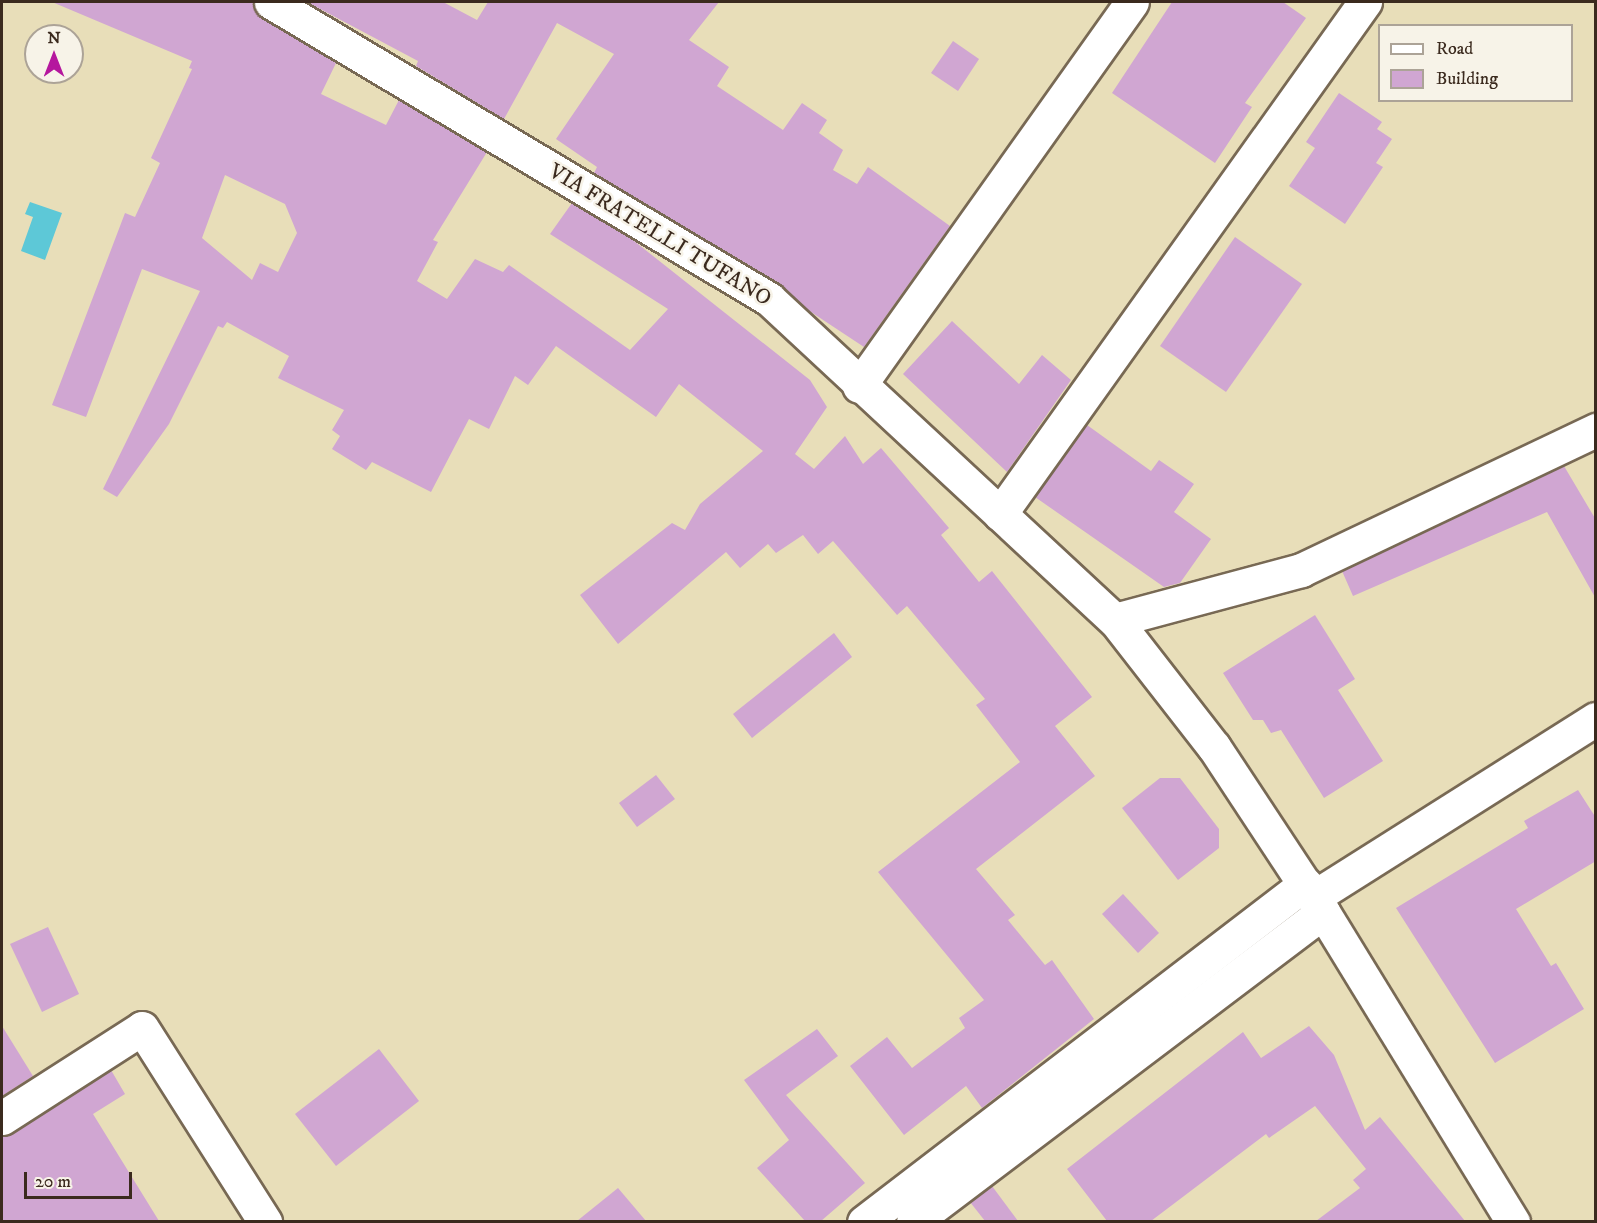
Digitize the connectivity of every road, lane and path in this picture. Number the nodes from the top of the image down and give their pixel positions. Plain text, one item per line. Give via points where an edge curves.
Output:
1 (271, 2) edge
2 (1132, 2) edge
3 (1365, 2) edge
4 (859, 386) junction
5 (1596, 430) edge
6 (1000, 514) junction
7 (1115, 620) junction
8 (1596, 719) edge
9 (1314, 897) junction
10 (2, 1118) edge
11 (266, 1221) edge
12 (864, 1221) edge
13 (913, 1221) edge
14 (1513, 1221) edge

1 - 4 street, VIA FRATELLI TUFANO via 769,299
2 - 4 street
3 - 6 street
4 - 6 street, VIA FRATELLI TUFANO
5 - 7 street via 1301,570
6 - 7 street, VIA FRATELLI TUFANO
7 - 9 street, VIA FRATELLI TUFANO via 1214,747
8 - 9 street
9 - 12 street
9 - 13 street
9 - 14 street, VIA FRATELLI TUFANO
10 - 11 street via 142,1028

